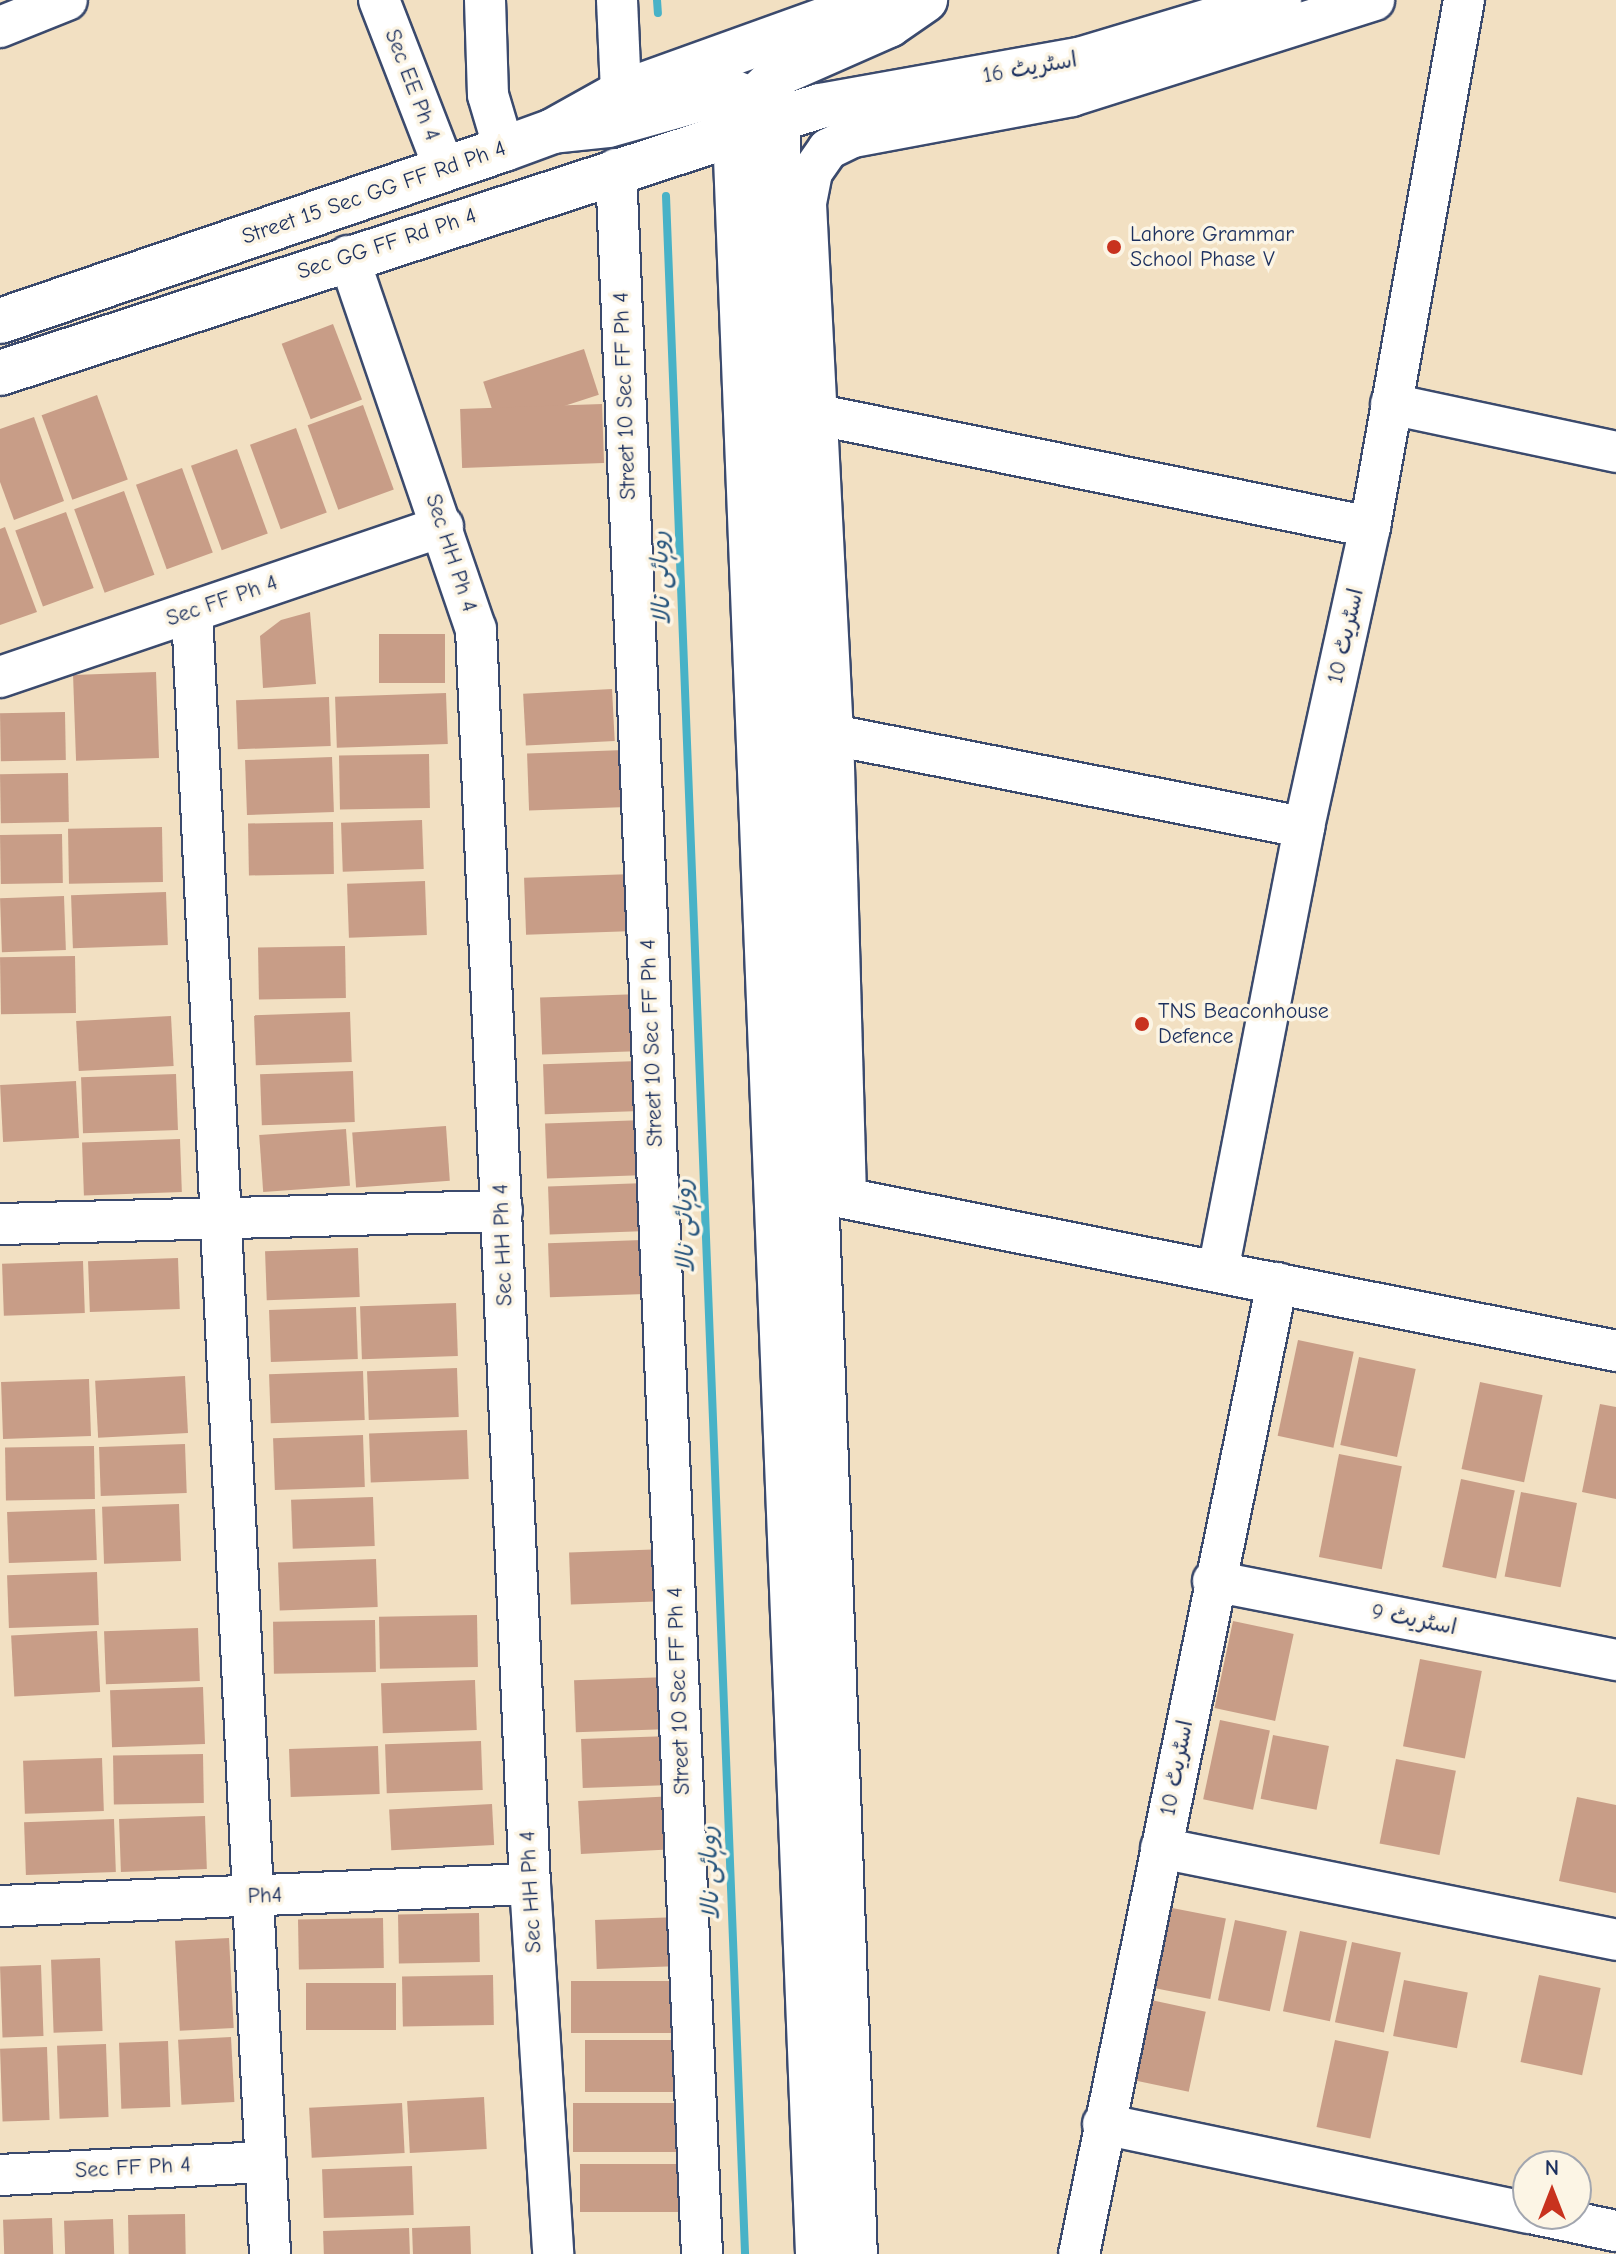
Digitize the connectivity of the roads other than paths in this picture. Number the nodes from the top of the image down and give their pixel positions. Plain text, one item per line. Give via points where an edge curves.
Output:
1 (67, 0) edge
2 (379, 0) edge
3 (485, 0) edge
4 (617, 0) edge
5 (879, 0) edge
6 (925, 0) edge
7 (1279, 0) edge
8 (1374, 0) edge
9 (1464, 0) edge
10 (0, 27) edge
11 (621, 93) junction
12 (754, 118) junction
13 (553, 131) junction
14 (504, 149) junction
15 (616, 169) junction
16 (445, 170) junction
17 (348, 256) junction
18 (0, 321) edge
19 (0, 373) edge
20 (1391, 404) junction
21 (814, 414) junction
22 (1616, 452) edge
23 (443, 526) junction
24 (1370, 527) junction
25 (192, 612) junction
26 (0, 677) edge
27 (833, 735) junction
28 (818, 817) junction
29 (1304, 827) junction
30 (830, 1194) junction
31 (502, 1211) junction
32 (221, 1218) junction
33 (0, 1224) edge
34 (1218, 1271) junction
35 (1277, 1283) junction
36 (1616, 1351) edge
37 (1213, 1581) junction
38 (1616, 1660) edge
39 (1161, 1848) junction
40 (530, 1884) junction
41 (256, 1896) junction
42 (0, 1906) edge
43 (1616, 1940) edge
44 (1103, 2124) junction
45 (266, 2162) junction
46 (0, 2175) edge
47 (1512, 2210) edge
48 (1592, 2226) edge
49 (1616, 2231) edge
50 (270, 2254) edge
51 (553, 2254) edge
52 (702, 2254) edge
53 (818, 2254) edge
54 (855, 2254) edge
55 (1079, 2254) edge

1 - 10 street
2 - 16 street, Sec EE Ph 4
3 - 14 street via 488,95
4 - 11 street
5 - 11 main road, Street 15 Sec GG FF Rd Ph 4
6 - 12 main road via 847,46 793,65
7 - 12 main road, اسٹریٹ 16 via 1079,60
8 - 21 street via 1072,96 879,131 828,149 812,172 806,203
9 - 20 street, اسٹریٹ 10
11 - 13 main road, Street 15 Sec GG FF Rd Ph 4
12 - 13 main road via 730,91 608,125
12 - 15 main road, Sec GG FF Rd Ph 4
12 - 28 main road
12 - 53 main road
13 - 14 main road, Street 15 Sec GG FF Rd Ph 4
14 - 16 main road, Street 15 Sec GG FF Rd Ph 4
15 - 17 main road, Sec GG FF Rd Ph 4
15 - 52 street, Street 10 Sec FF Ph 4
16 - 18 main road, Street 15 Sec GG FF Rd Ph 4
17 - 19 main road, Sec GG FF Rd Ph 4
17 - 23 street, Sec HH Ph 4
20 - 22 street
20 - 24 street, اسٹریٹ 10
21 - 24 street
21 - 27 street
23 - 25 street, Sec FF Ph 4
23 - 31 street, Sec HH Ph 4 via 476,629
24 - 29 street, اسٹریٹ 10
25 - 26 street, Sec FF Ph 4
25 - 32 street
27 - 28 street
27 - 29 street
28 - 30 main road
29 - 34 street, اسٹریٹ 10
30 - 34 street
30 - 54 main road
31 - 32 street
31 - 40 street, Sec HH Ph 4
32 - 33 street
32 - 41 street
34 - 35 street
35 - 36 street
35 - 37 street, اسٹریٹ 10
37 - 38 street, اسٹریٹ 9
37 - 39 street, اسٹریٹ 10
39 - 43 street
39 - 44 street, اسٹریٹ 10
40 - 41 street, Ph4
40 - 51 street, Sec HH Ph 4
41 - 42 street, Ph4
41 - 45 street
44 - 47 street
44 - 55 street, اسٹریٹ 10
45 - 46 street, Sec FF Ph 4
45 - 50 street
48 - 49 street

